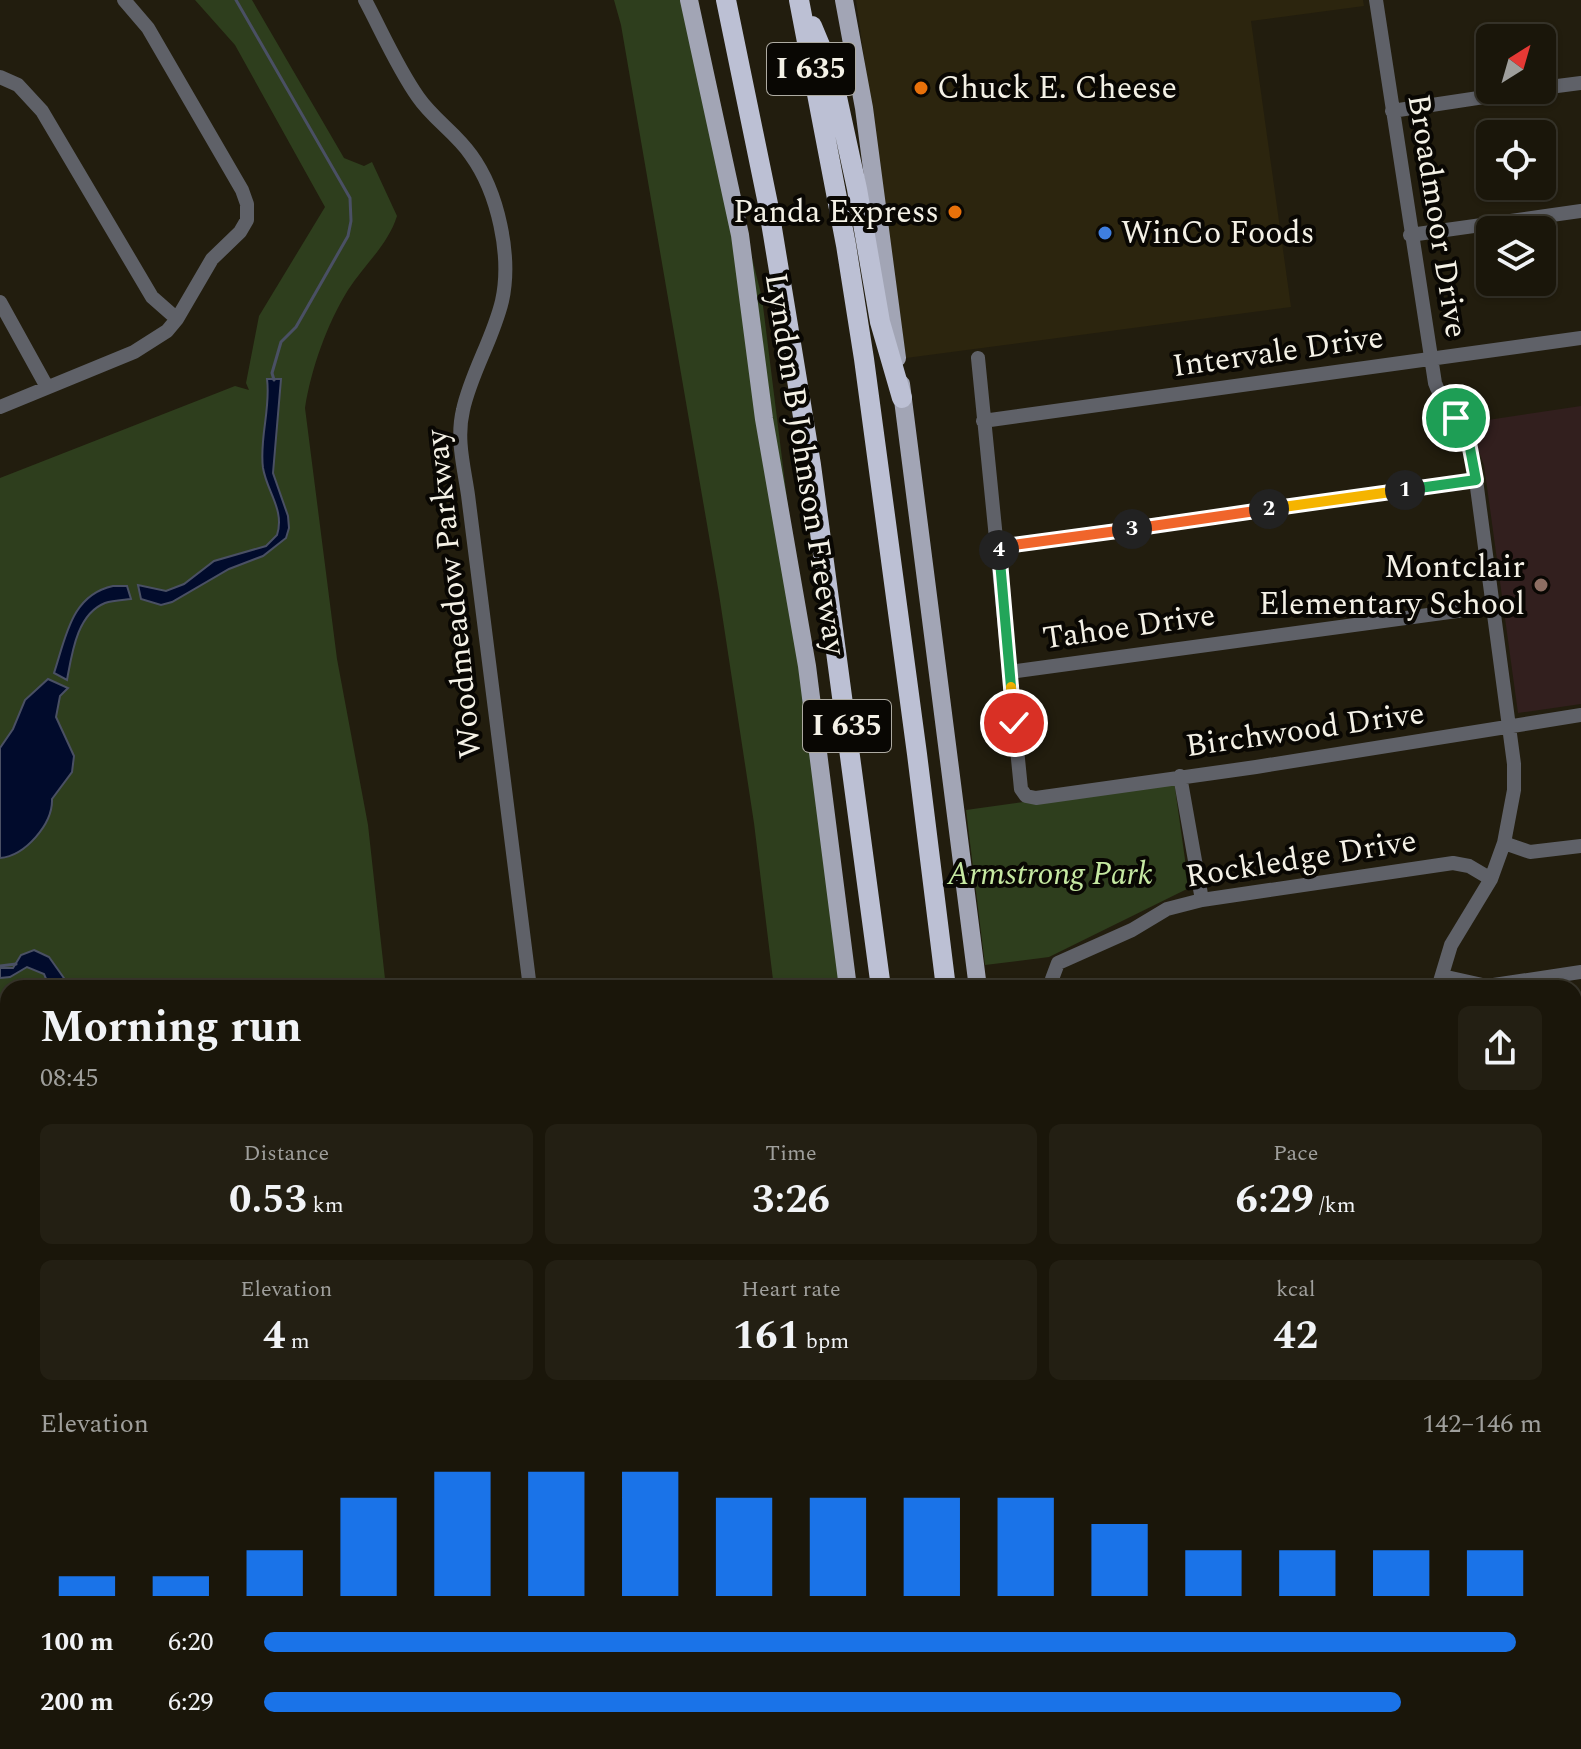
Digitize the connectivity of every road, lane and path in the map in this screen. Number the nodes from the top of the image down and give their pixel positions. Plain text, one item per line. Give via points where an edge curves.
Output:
1 (124, 0) edge
2 (365, 0) edge
3 (689, 0) edge
4 (726, 0) edge
5 (800, 0) edge
6 (844, 0) edge
7 (1376, 0) edge
8 (0, 77) edge
9 (1581, 83) edge
10 (1556, 86) edge
11 (1476, 98) edge
12 (1392, 111) junction
13 (1581, 211) edge
14 (1410, 235) junction
15 (0, 302) edge
16 (177, 319) junction
17 (1581, 338) edge
18 (978, 358) dead end
19 (1430, 358) junction
20 (47, 387) junction
21 (902, 398) junction
22 (0, 407) edge
23 (983, 421) junction
24 (1476, 480) junction
25 (998, 547) junction
26 (1494, 606) junction
27 (1010, 672) junction
28 (1581, 715) edge
29 (1509, 728) junction
30 (1180, 776) junction
31 (1504, 843) junction
32 (1581, 846) edge
33 (1491, 879) junction
34 (1202, 900) junction
35 (1581, 972) edge
36 (529, 980) edge
37 (847, 980) edge
38 (880, 980) edge
39 (945, 980) edge
40 (977, 980) edge
41 (1052, 980) edge
42 (1441, 980) edge
43 (1527, 980) edge

1 - 16 street via 148,28 247,204 240,232 212,259
2 - 36 street, Woodmeadow Parkway via 419,98 472,156 496,207 503,240 503,300 469,389 460,446
3 - 37 main road, Lyndon B Johnson Freeway via 740,235 764,419 809,681
4 - 38 highway, Lyndon B Johnson Freeway / I 635 via 768,204 811,465
5 - 21 highway via 832,74 880,322
5 - 39 highway, I 635 via 864,359
6 - 21 main road via 864,108
7 - 12 street, Broadmoor Drive
8 - 16 street via 18,85 42,111 152,297
9 - 10 street
11 - 12 street
12 - 14 street, Broadmoor Drive
13 - 14 street
14 - 19 street, Broadmoor Drive
15 - 20 street
16 - 20 street via 150,344
17 - 19 street, Intervale Drive
18 - 23 street
19 - 23 street, Intervale Drive
19 - 24 street, Broadmoor Drive via 1439,397 1469,443
20 - 22 street
21 - 40 main road
23 - 25 street
24 - 25 street
24 - 26 street, Broadmoor Drive
25 - 27 street
26 - 27 street, Tahoe Drive
26 - 29 street, Broadmoor Drive
27 - 30 street, Birchwood Drive via 1021,789 1026,796
28 - 29 street, Birchwood Drive
29 - 30 street, Birchwood Drive
29 - 31 street, Broadmoor Drive via 1514,790
30 - 34 street
31 - 32 street via 1530,852
31 - 33 street, Broadmoor Drive
33 - 34 street, Rockledge Drive via 1453,863
33 - 42 street, Broadmoor Drive via 1451,945
34 - 41 street, Rockledge Drive via 1167,909 1058,963
35 - 43 street

